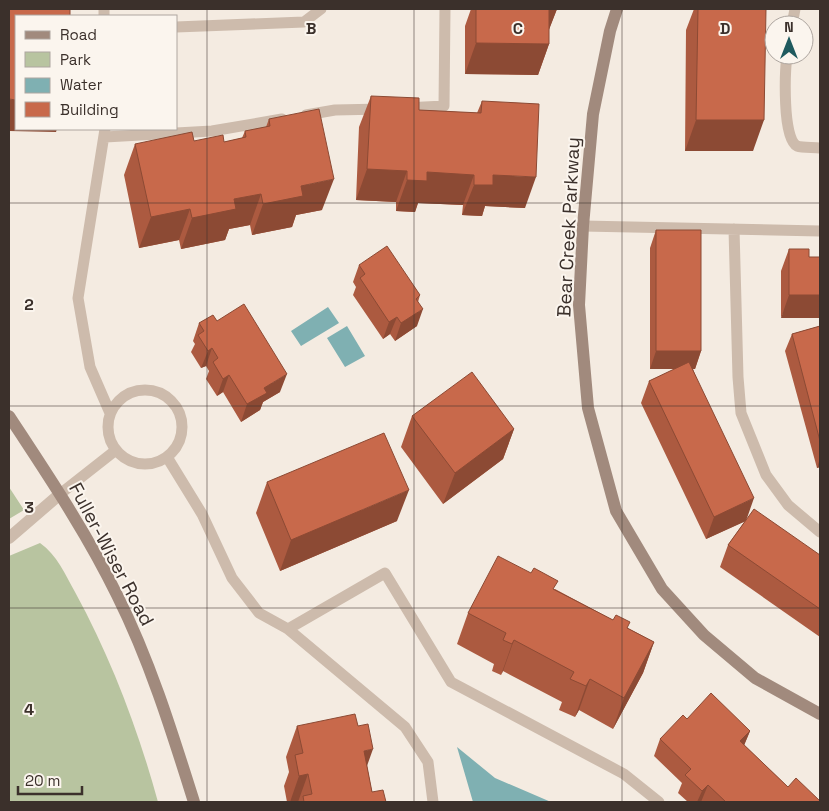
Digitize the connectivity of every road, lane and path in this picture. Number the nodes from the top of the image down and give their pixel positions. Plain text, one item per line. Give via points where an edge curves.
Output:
1 (321, 9) edge
2 (445, 9) edge
3 (617, 9) edge
4 (178, 26) edge
5 (787, 65) edge
6 (105, 133) edge
7 (820, 148) edge
8 (583, 226) junction
9 (734, 229) junction
10 (820, 231) edge
11 (110, 413) junction
12 (9, 416) edge
13 (116, 450) junction
14 (167, 457) junction
15 (60, 494) junction
16 (820, 532) edge
17 (9, 538) edge
18 (288, 629) junction
19 (820, 714) edge
20 (194, 802) edge
21 (433, 802) edge
22 (659, 802) edge

1 - 4 lane via 304,22
2 - 6 lane via 444,106 335,110 212,131
3 - 8 street, Bear Creek Parkway via 593,114
5 - 7 lane via 786,120 791,140 797,146
6 - 11 lane via 78,298 90,367
8 - 9 lane
8 - 19 street, Bear Creek Parkway via 580,305 588,408 616,511 662,589 704,636 755,678
9 - 10 lane
9 - 16 lane via 741,413 766,475 788,505
11 - 13 lane via 108,432
11 - 14 lane via 126,394 138,390 151,390 168,398 180,412 183,425 176,448
12 - 15 street, Fuller-Wiser Road
13 - 14 lane via 130,460 146,464
13 - 15 lane
14 - 18 lane via 202,514 232,578 259,614
15 - 17 street
15 - 20 street, Fuller-Wiser Road via 117,594 142,650
18 - 21 lane via 406,727 428,762
18 - 22 lane via 385,574 451,682 624,774

